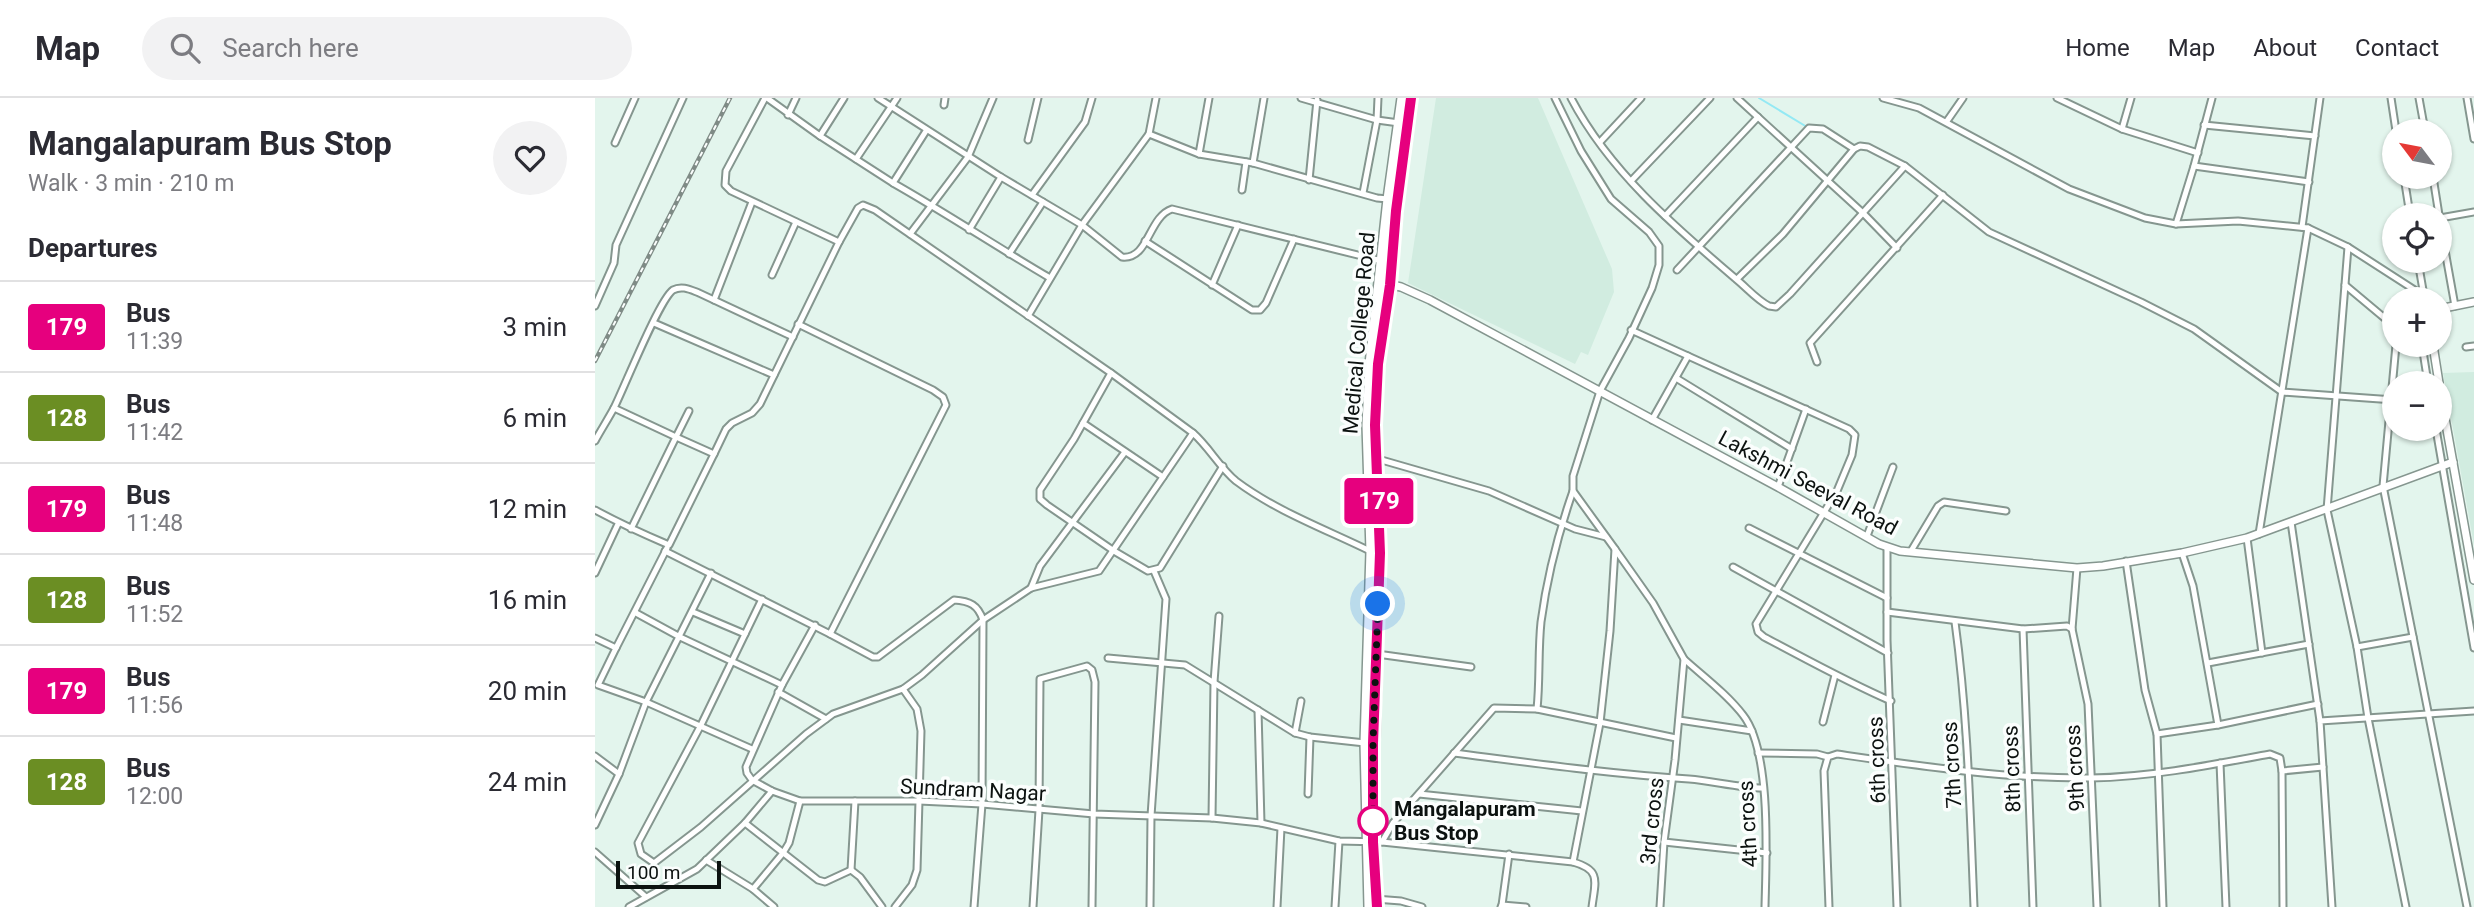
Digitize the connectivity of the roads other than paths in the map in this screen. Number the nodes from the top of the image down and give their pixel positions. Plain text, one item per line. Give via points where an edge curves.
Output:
1 (635, 98) edge
2 (683, 98) edge
3 (766, 98) edge
4 (796, 98) edge
5 (844, 98) edge
6 (877, 98) edge
7 (898, 98) edge
8 (993, 98) edge
9 (1038, 98) edge
10 (1092, 98) edge
11 (1156, 98) edge
12 (1209, 98) edge
13 (1264, 98) edge
14 (1301, 98) edge
15 (1378, 98) edge
16 (1402, 98) edge
17 (1411, 98) edge
18 (1555, 98) edge
19 (1641, 98) edge
20 (1710, 98) edge
21 (1737, 98) edge
22 (1883, 98) edge
23 (1963, 98) edge
24 (2057, 98) edge
25 (2131, 98) edge
26 (2212, 98) edge
27 (2321, 98) edge
28 (2391, 98) edge
29 (2419, 98) edge
30 (2467, 98) edge
31 (1574, 99) edge
32 (1317, 100) edge
33 (1896, 100) edge
34 (891, 107) junction
35 (788, 115) junction
36 (1758, 117) junction
37 (2394, 119) edge
38 (2423, 119) edge
39 (1377, 120) junction
40 (1947, 121) junction
41 (1402, 124) junction
42 (2204, 125) junction
43 (2122, 129) junction
44 (926, 131) junction
45 (1150, 134) junction
46 (820, 136) junction
47 (2315, 136) junction
48 (2474, 139) edge
49 (1028, 140) dead end
50 (1600, 142) junction
51 (615, 143) dead end
52 (1792, 147) junction
53 (1854, 149) junction
54 (2198, 153) junction
55 (1199, 154) junction
56 (968, 157) junction
57 (856, 159) junction
58 (1249, 163) junction
59 (1905, 166) junction
60 (2195, 166) junction
61 (1001, 177) junction
62 (1308, 180) junction
63 (1631, 181) junction
64 (1829, 181) junction
65 (2308, 182) junction
66 (893, 183) junction
67 (1241, 190) dead end
68 (1363, 193) junction
69 (1032, 195) junction
70 (1943, 195) junction
71 (1388, 199) junction
72 (753, 202) junction
73 (1043, 202) junction
74 (932, 204) junction
75 (2474, 212) edge
76 (1863, 213) junction
77 (2452, 215) edge
78 (1665, 216) junction
79 (796, 222) junction
80 (2176, 224) junction
81 (1082, 225) junction
82 (1238, 225) junction
83 (2305, 227) junction
84 (969, 230) junction
85 (911, 234) junction
86 (1294, 239) junction
87 (1145, 241) junction
88 (839, 243) junction
89 (2348, 247) junction
90 (1897, 248) junction
91 (1699, 249) junction
92 (1009, 254) junction
93 (1382, 261) junction
94 (1677, 270) dead end
95 (2449, 273) edge
96 (772, 275) dead end
97 (1050, 278) junction
98 (1737, 279) junction
99 (1379, 283) junction
100 (1212, 285) junction
101 (1390, 285) junction
102 (2345, 285) junction
103 (2406, 287) edge
104 (714, 300) junction
105 (2474, 302) edge
106 (595, 306) edge
107 (2455, 306) junction
108 (2452, 307) edge
109 (1028, 316) junction
110 (2382, 316) edge
111 (654, 323) junction
112 (799, 324) junction
113 (1631, 330) junction
114 (793, 337) junction
115 (2474, 346) edge
116 (2466, 347) dead end
117 (1688, 356) junction
118 (1817, 362) dead end
119 (1374, 364) junction
120 (1111, 373) junction
121 (774, 375) junction
122 (1676, 378) junction
123 (1600, 391) junction
124 (2281, 391) junction
125 (2335, 396) junction
126 (2382, 399) edge
127 (614, 408) junction
128 (1806, 409) junction
129 (689, 411) dead end
130 (1652, 421) junction
131 (1083, 423) junction
132 (1193, 433) junction
133 (676, 437) junction
134 (595, 441) edge
135 (2388, 441) edge
136 (2439, 441) edge
137 (2449, 441) edge
138 (1792, 449) junction
139 (1125, 452) junction
140 (714, 454) junction
141 (1378, 459) junction
142 (2453, 462) junction
143 (2444, 465) junction
144 (1223, 466) junction
145 (1893, 467) dead end
146 (1163, 477) junction
147 (2383, 486) junction
148 (1778, 487) junction
149 (1573, 491) junction
150 (595, 510) edge
151 (2327, 510) junction
152 (2006, 511) dead end
153 (1824, 514) junction
154 (2291, 522) junction
155 (1071, 523) junction
156 (1562, 523) junction
157 (618, 524) junction
158 (1749, 528) dead end
159 (631, 529) junction
160 (2259, 534) junction
161 (1867, 536) junction
162 (1607, 538) junction
163 (2247, 538) junction
164 (667, 548) junction
165 (1615, 549) junction
166 (1887, 549) junction
167 (1114, 551) junction
168 (1911, 551) junction
169 (1375, 552) junction
170 (1799, 553) junction
171 (2182, 553) junction
172 (2126, 561) junction
173 (1733, 567) dead end
174 (2077, 568) junction
175 (1154, 571) junction
176 (595, 573) edge
177 (711, 573) junction
178 (2474, 580) edge
179 (1031, 588) junction
180 (1776, 592) junction
181 (1888, 598) junction
182 (762, 599) junction
183 (636, 612) junction
184 (692, 612) junction
185 (1887, 612) junction
186 (1219, 616) dead end
187 (983, 620) junction
188 (1955, 622) junction
189 (815, 625) junction
190 (2023, 629) junction
191 (2072, 629) junction
192 (745, 634) junction
193 (830, 634) junction
194 (680, 637) junction
195 (2413, 637) junction
196 (595, 638) edge
197 (2309, 644) junction
198 (2357, 647) junction
199 (616, 648) junction
200 (2474, 648) edge
201 (1888, 653) junction
202 (2262, 653) junction
203 (1377, 654) junction
204 (1108, 658) dead end
205 (1684, 659) junction
206 (731, 661) junction
207 (1161, 663) junction
208 (2208, 663) junction
209 (1471, 667) dead end
210 (1835, 675) junction
211 (1214, 682) junction
212 (782, 685) junction
213 (597, 687) edge
214 (903, 689) junction
215 (778, 692) junction
216 (1301, 701) dead end
217 (1891, 701) junction
218 (646, 702) junction
219 (2318, 704) junction
220 (1537, 709) junction
221 (1258, 710) junction
222 (2474, 711) edge
223 (2428, 714) junction
224 (2368, 718) junction
225 (827, 719) junction
226 (1679, 720) junction
227 (2320, 721) junction
228 (1823, 722) dead end
229 (1600, 723) junction
230 (2218, 724) junction
231 (701, 725) junction
232 (1752, 731) junction
233 (1295, 733) junction
234 (2157, 734) junction
235 (1310, 737) junction
236 (1677, 738) junction
237 (1365, 743) junction
238 (752, 749) junction
239 (1454, 753) junction
240 (1758, 753) junction
241 (595, 756) edge
242 (1829, 757) junction
243 (1892, 762) junction
244 (2220, 763) junction
245 (2323, 767) junction
246 (1590, 771) junction
247 (1969, 771) junction
248 (2282, 771) junction
249 (2158, 773) junction
250 (619, 774) junction
251 (2028, 776) junction
252 (2091, 778) junction
253 (1672, 779) junction
254 (752, 780) junction
255 (1763, 788) junction
256 (772, 791) junction
257 (1308, 794) dead end
258 (1419, 794) junction
259 (800, 801) junction
260 (855, 801) junction
261 (919, 801) junction
262 (982, 804) junction
263 (1039, 810) junction
264 (1582, 811) junction
265 (1094, 814) junction
266 (1151, 816) junction
267 (1212, 818) junction
268 (745, 823) junction
269 (1261, 823) junction
270 (595, 825) edge
271 (1281, 828) junction
272 (1339, 841) junction
273 (1374, 842) junction
274 (1664, 842) junction
275 (595, 852) edge
276 (783, 853) junction
277 (1767, 853) junction
278 (1509, 854) junction
279 (706, 860) junction
280 (1573, 862) junction
281 (851, 870) junction
282 (753, 889) junction
283 (646, 897) junction
284 (1372, 903) edge
285 (1502, 906) edge
286 (629, 907) edge
287 (774, 907) edge
288 (882, 907) edge
289 (895, 907) edge
290 (974, 907) edge
291 (1033, 907) edge
292 (1091, 907) edge
293 (1150, 907) edge
294 (1277, 907) edge
295 (1335, 907) edge
296 (1422, 907) edge
297 (1526, 907) edge
298 (1592, 907) edge
299 (1660, 907) edge
300 (1765, 907) edge
301 (1829, 907) edge
302 (1898, 907) edge
303 (1974, 907) edge
304 (2033, 907) edge
305 (2097, 907) edge
306 (2163, 907) edge
307 (2226, 907) edge
308 (2283, 907) edge
309 (2332, 907) edge
310 (2406, 907) edge
311 (2467, 907) edge

1 - 51 street
2 - 106 street via 620,235 614,263
3 - 35 street
3 - 72 street via 724,179 731,191
4 - 35 street
5 - 46 street
6 - 34 street
7 - 34 street
8 - 56 street
9 - 49 street
10 - 69 street via 1085,122
11 - 45 street
12 - 55 street
13 - 58 street
14 - 32 street
15 - 39 street
16 - 41 main road, Medical College Road
17 - 41 main road, Medical College Road
18 - 113 street via 1611,199 1659,246 1659,265
19 - 50 street
20 - 63 street
21 - 36 street
22 - 33 street
23 - 40 street
24 - 43 street
25 - 43 street
26 - 42 street
27 - 47 street
28 - 37 street
29 - 38 street
30 - 48 street
31 - 50 street
32 - 39 street
32 - 62 street
33 - 40 street
34 - 44 street
34 - 57 street
35 - 46 street
36 - 52 street
36 - 78 street
39 - 41 street
39 - 68 street
40 - 80 street via 2069,189 2145,218
41 - 71 main road, Medical College Road
41 - 101 main road, Medical College Road
42 - 47 street
42 - 54 street
43 - 54 street
44 - 56 street
44 - 66 street
45 - 55 street
45 - 81 street
46 - 57 street
47 - 65 street
50 - 63 street
52 - 53 street via 1809,128 1823,129
52 - 64 street
52 - 91 street
53 - 59 street via 1868,147
53 - 64 street
54 - 60 street
55 - 58 street
56 - 61 street
56 - 74 street
57 - 66 street
58 - 62 street
58 - 67 street
59 - 70 street
59 - 76 street
60 - 65 street
60 - 80 street
61 - 69 street
61 - 84 street
62 - 68 street
63 - 78 street
64 - 76 street
64 - 98 street
65 - 83 street
66 - 74 street
68 - 71 street
69 - 73 street
70 - 90 street
70 - 124 street via 1989,232 2194,329
71 - 93 main road, Medical College Road
72 - 79 street
72 - 104 street
73 - 81 street
73 - 92 street
74 - 84 street
74 - 85 street
75 - 77 street
76 - 90 street
76 - 98 street via 1776,307 1765,304
78 - 91 street
79 - 88 street
79 - 96 street
80 - 83 street via 2238,221
81 - 87 street via 1122,257 1139,252
81 - 97 street
82 - 86 street
82 - 87 street via 1173,209 1158,218
82 - 100 street
83 - 89 street
83 - 124 street
84 - 92 street
85 - 88 street via 863,205
85 - 109 street
86 - 93 street
86 - 100 street via 1260,310 1252,310
87 - 100 street
88 - 112 street
89 - 102 street
89 - 103 street
90 - 118 street via 1810,343
91 - 94 street
91 - 98 street
92 - 97 street
93 - 99 main road, Medical College Road
95 - 107 street
97 - 109 street
99 - 101 street, Lakshmi Seeval Road
99 - 119 main road, Medical College Road
101 - 119 main road, Medical College Road
101 - 123 street, Lakshmi Seeval Road via 1430,300
102 - 110 street
102 - 125 street
104 - 111 street via 676,288
104 - 114 street
105 - 107 street
107 - 108 street
109 - 120 street
111 - 121 street
111 - 127 street
112 - 114 street
112 - 193 street via 933,390 946,405
113 - 117 street
113 - 123 street
114 - 121 street
115 - 116 street
117 - 122 street
117 - 128 street
119 - 141 main road, Medical College Road
119 - 169 main road, Medical College Road via 1367,425
120 - 131 street
120 - 132 street
121 - 140 street via 760,404 726,429
122 - 130 street
122 - 138 street
123 - 130 street, Lakshmi Seeval Road
123 - 149 street via 1575,464
124 - 125 street
124 - 160 street
125 - 126 street
125 - 151 street
127 - 133 street
127 - 134 street
128 - 138 street
128 - 153 street via 1855,435 1852,455
129 - 133 street
130 - 148 street, Lakshmi Seeval Road
131 - 139 street
131 - 155 street via 1040,490 1040,499
132 - 144 street
132 - 146 street
133 - 140 street
133 - 159 street
135 - 147 street
136 - 143 street
137 - 142 street
138 - 148 street
139 - 146 street
139 - 155 street
140 - 164 street
141 - 156 street via 1489,491
141 - 169 main road, Medical College Road
142 - 143 street, Lakshmi Seeval Road
142 - 178 street
143 - 147 street, Lakshmi Seeval Road
143 - 200 street
144 - 169 street via 1235,480 1288,513
144 - 175 street
145 - 161 street
146 - 167 street
147 - 151 street, Lakshmi Seeval Road
147 - 195 street
148 - 153 street, Lakshmi Seeval Road
149 - 156 street
149 - 162 street
150 - 157 street
151 - 154 street, Lakshmi Seeval Road
151 - 198 street
152 - 168 street via 1944,502
153 - 161 street, Lakshmi Seeval Road
153 - 170 street
154 - 160 street, Lakshmi Seeval Road
154 - 197 street
155 - 167 street
155 - 179 street via 1040,566
156 - 162 street
156 - 220 street via 1541,625
157 - 159 street
157 - 176 street
158 - 170 street
159 - 164 street
160 - 163 street, Lakshmi Seeval Road
161 - 166 street, Lakshmi Seeval Road
162 - 165 street
163 - 171 street, Lakshmi Seeval Road
163 - 202 street
164 - 177 street
164 - 183 street
165 - 205 street
165 - 229 street
166 - 168 street, Lakshmi Seeval Road
166 - 181 street, 6th cross
167 - 175 street
167 - 179 street via 1099,571
168 - 174 street, Lakshmi Seeval Road
169 - 203 main road, Medical College Road
169 - 237 main road, Medical College Road
170 - 180 street
170 - 181 street
171 - 172 street, Lakshmi Seeval Road
171 - 208 street
172 - 174 street, Lakshmi Seeval Road
172 - 234 street via 2145,690
173 - 180 street
174 - 191 street, 9th cross
175 - 207 street via 1166,599
177 - 182 street
177 - 184 street
179 - 187 street
180 - 201 street
180 - 210 street via 1756,624 1758,632
181 - 185 street, 6th cross
182 - 189 street
182 - 192 street
183 - 194 street
183 - 199 street
184 - 192 street
184 - 194 street
185 - 188 street
185 - 201 street, 6th cross
186 - 211 street
187 - 193 street via 974,604 954,600 878,657
187 - 214 street
187 - 262 street
188 - 190 street
188 - 247 street, 7th cross
189 - 193 street
189 - 212 street
190 - 191 street
190 - 251 street, 8th cross
191 - 252 street, 9th cross via 2088,704
192 - 206 street
194 - 206 street
194 - 218 street
195 - 198 street
195 - 223 street
196 - 199 street
197 - 202 street
197 - 219 street
198 - 224 street
199 - 213 street
201 - 217 street, 6th cross
202 - 208 street
203 - 209 street
203 - 273 main road, Medical College Road
204 - 207 street
205 - 226 street, 3rd cross
205 - 232 street, 4th cross via 1745,716
206 - 212 street
206 - 231 street
207 - 211 street via 1185,665
207 - 266 street
208 - 230 street
210 - 217 street
210 - 228 street
211 - 221 street
211 - 267 street
212 - 215 street
213 - 218 street
214 - 225 street
214 - 261 street via 917,709 921,731
215 - 225 street
215 - 238 street
216 - 233 street
217 - 243 street, 6th cross
218 - 231 street
218 - 250 street
219 - 227 street
219 - 230 street
220 - 229 street
220 - 239 street via 1494,708
221 - 233 street
221 - 269 street
222 - 223 street
223 - 224 street
223 - 311 street
224 - 227 street
224 - 310 street
225 - 254 street
226 - 232 street
226 - 236 street, 3rd cross
227 - 245 street
229 - 236 street
229 - 246 street
230 - 234 street
231 - 238 street
231 - 254 street via 638,842 641,854 654,863
232 - 240 street, 4th cross
233 - 235 street
234 - 249 street
235 - 237 street
235 - 257 street
236 - 253 street, 3rd cross
237 - 273 main road, Medical College Road
238 - 254 street via 746,767
239 - 246 street
239 - 258 street
240 - 242 street
240 - 255 street, 4th cross
241 - 250 street
242 - 243 street via 1837,754
242 - 301 street via 1824,771
243 - 247 street
243 - 302 street, 6th cross
244 - 248 street via 2270,754 2280,758
244 - 249 street
244 - 307 street
245 - 248 street
245 - 309 street
246 - 253 street
246 - 264 street
247 - 251 street
247 - 303 street, 7th cross
248 - 308 street
249 - 252 street
249 - 306 street
250 - 270 street
251 - 252 street
251 - 304 street, 8th cross
252 - 305 street, 9th cross
253 - 255 street
253 - 274 street, 3rd cross
254 - 256 street, Sundram Nagar
255 - 277 street, 4th cross
256 - 259 street, Sundram Nagar
256 - 268 street
258 - 264 street
258 - 273 street
259 - 260 street, Sundram Nagar
259 - 276 street
260 - 261 street, Sundram Nagar
260 - 281 street
261 - 262 street, Sundram Nagar
261 - 289 street via 917,870
262 - 263 street, Sundram Nagar
262 - 290 street
263 - 265 street, Sundram Nagar
263 - 265 street via 1039,679 1087,666 1095,682
263 - 291 street
264 - 280 street
265 - 266 street, Sundram Nagar
265 - 292 street
266 - 267 street, Sundram Nagar
266 - 293 street
267 - 269 street, Sundram Nagar
268 - 276 street
268 - 279 street
269 - 271 street, Sundram Nagar
271 - 272 street, Sundram Nagar
271 - 294 street
272 - 273 street, Sundram Nagar
272 - 295 street
273 - 278 street, Sundram Nagar
273 - 284 main road, Medical College Road
274 - 277 street
274 - 299 street, 3rd cross
275 - 283 street
276 - 281 street via 825,883
276 - 282 street
277 - 300 street, 4th cross
278 - 280 street, Sundram Nagar
278 - 285 street
279 - 282 street
279 - 283 street
280 - 298 street via 1594,872
281 - 288 street
282 - 287 street
283 - 286 street
284 - 296 street via 1401,901
285 - 297 street

